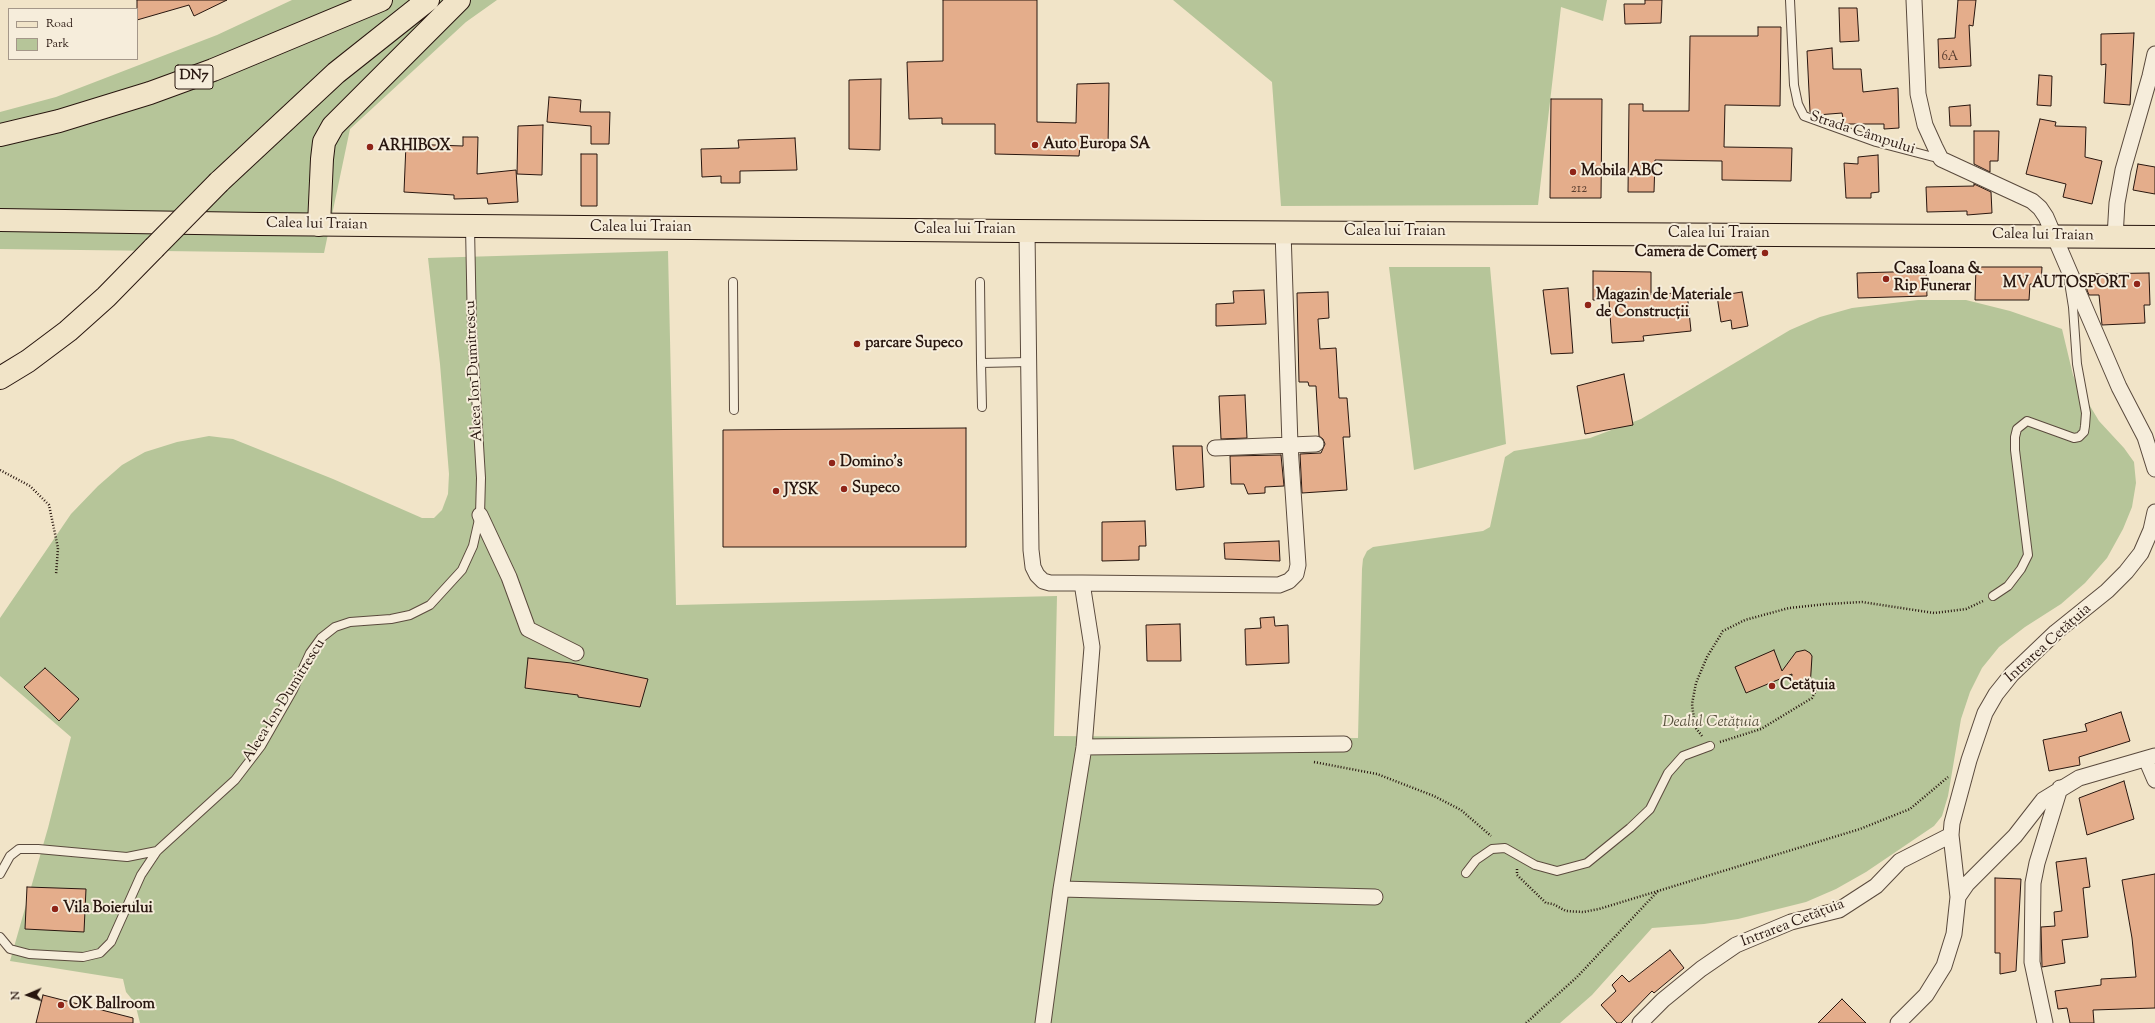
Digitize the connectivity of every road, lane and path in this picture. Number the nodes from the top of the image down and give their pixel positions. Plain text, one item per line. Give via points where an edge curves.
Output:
1 (382, 0) edge
2 (428, 0) edge
3 (459, 0) edge
4 (1790, 0) edge
5 (1914, 0) edge
6 (2155, 54) edge
7 (0, 135) edge
8 (1942, 159) junction
9 (0, 220) edge
10 (319, 225) junction
11 (470, 226) junction
12 (1027, 231) junction
13 (1283, 231) junction
14 (2053, 236) junction
15 (2115, 237) junction
16 (2155, 237) edge
17 (2064, 258) junction
18 (733, 282) dead end
19 (980, 282) dead end
20 (1029, 362) junction
21 (981, 363) junction
22 (0, 378) edge
23 (982, 407) dead end
24 (734, 410) dead end
25 (1316, 444) dead end
26 (1290, 445) junction
27 (1215, 448) dead end
28 (2155, 468) edge
29 (0, 470) edge
30 (2155, 512) edge
31 (480, 515) junction
32 (56, 575) dead end
33 (1082, 582) junction
34 (1993, 596) joint
35 (576, 653) dead end
36 (1820, 683) dead end
37 (1344, 744) dead end
38 (1710, 746) junction
39 (1084, 747) junction
40 (2150, 757) edge
41 (1969, 760) junction
42 (1309, 761) dead end
43 (2155, 780) edge
44 (2060, 788) junction
45 (1951, 834) junction
46 (1505, 848) junction
47 (157, 851) junction
48 (1521, 857) junction
49 (1466, 873) dead end
50 (0, 874) edge
51 (1061, 889) junction
52 (1658, 891) junction
53 (1375, 897) dead end
54 (1958, 897) junction
55 (0, 937) edge
56 (1043, 1023) edge
57 (1526, 1023) edge
58 (1640, 1023) edge
59 (1898, 1023) edge
60 (2046, 1023) edge

1 - 7 main road, DN7 via 213,70 150,93 59,121
2 - 22 main road, bridge via 336,73 68,331
3 - 10 main road via 333,126 324,142 322,154
4 - 8 lane, Strada Câmpului via 1794,85 1798,104 1804,116 1876,142
5 - 8 street, Strada Câmpului via 1918,94 1925,125
6 - 15 street via 2123,170 2117,203
8 - 14 street, Strada Câmpului via 2032,201 2046,217
9 - 10 main road, Calea lui Traian
10 - 11 main road, Calea lui Traian
11 - 12 main road, Calea lui Traian
11 - 31 lane, Aleea Ion Dumitrescu via 472,328 481,478
12 - 13 main road, Calea lui Traian
12 - 20 street
13 - 14 main road, Calea lui Traian
13 - 26 street
14 - 15 main road, Calea lui Traian
14 - 17 street
15 - 16 main road, Calea lui Traian
17 - 28 street via 2100,346 2145,437
17 - 34 lane via 2073,307 2077,364 2086,413 2084,432 2074,438 2028,421 2017,429 2015,450 2028,555 2008,586
18 - 24 lane
19 - 21 lane
20 - 21 lane
20 - 33 street via 1031,550 1034,567 1037,575 1050,583
21 - 23 lane
25 - 26 street
26 - 27 street
26 - 33 street via 1298,565 1296,574 1289,581 1279,585
29 - 32 path via 30,486 49,504 58,548
30 - 41 street, Intrarea Cetățuia via 2151,530 2141,553 2126,572 2107,591 2056,632 1996,694 1985,713
31 - 35 street, Aleea Ion Dumitrescu via 509,577 528,629
31 - 47 lane, Aleea Ion Dumitrescu via 473,546 462,570 430,605 410,615 350,622 335,627 321,638 310,653 293,690 261,746 239,774
33 - 39 street via 1092,647
34 - 38 path via 1966,609 1934,613 1862,602 1789,608 1745,620 1723,631 1707,657 1696,683 1692,704 1695,727
36 - 38 path via 1812,698 1761,729
37 - 39 street
38 - 48 lane via 1683,756 1668,773 1650,809 1586,863 1557,872
39 - 51 street
40 - 43 street
40 - 44 street via 2079,778
41 - 45 street, Intrarea Cetățuia
41 - 52 path via 1910,809 1860,829
42 - 46 path via 1376,774 1434,796 1461,810
44 - 54 street via 2043,800 2016,836 1967,884
44 - 60 street via 2033,883 2032,962
45 - 54 street, Intrarea Cetățuia
45 - 58 street, Intrarea Cetățuia via 1900,860 1876,886 1839,910 1791,922 1736,945 1701,969
46 - 48 lane
46 - 49 lane via 1492,849 1476,860
47 - 50 lane via 126,858 20,849 10,856
47 - 55 lane, Aleea Ion Dumitrescu via 141,875 111,942 100,953 83,957 29,954 10,949
48 - 52 path via 1517,875 1546,903 1566,911 1583,912 1599,909
51 - 53 street
51 - 56 street
52 - 57 path via 1577,977
54 - 59 street, Intrarea Cetățuia via 1954,934 1944,966 1926,995

